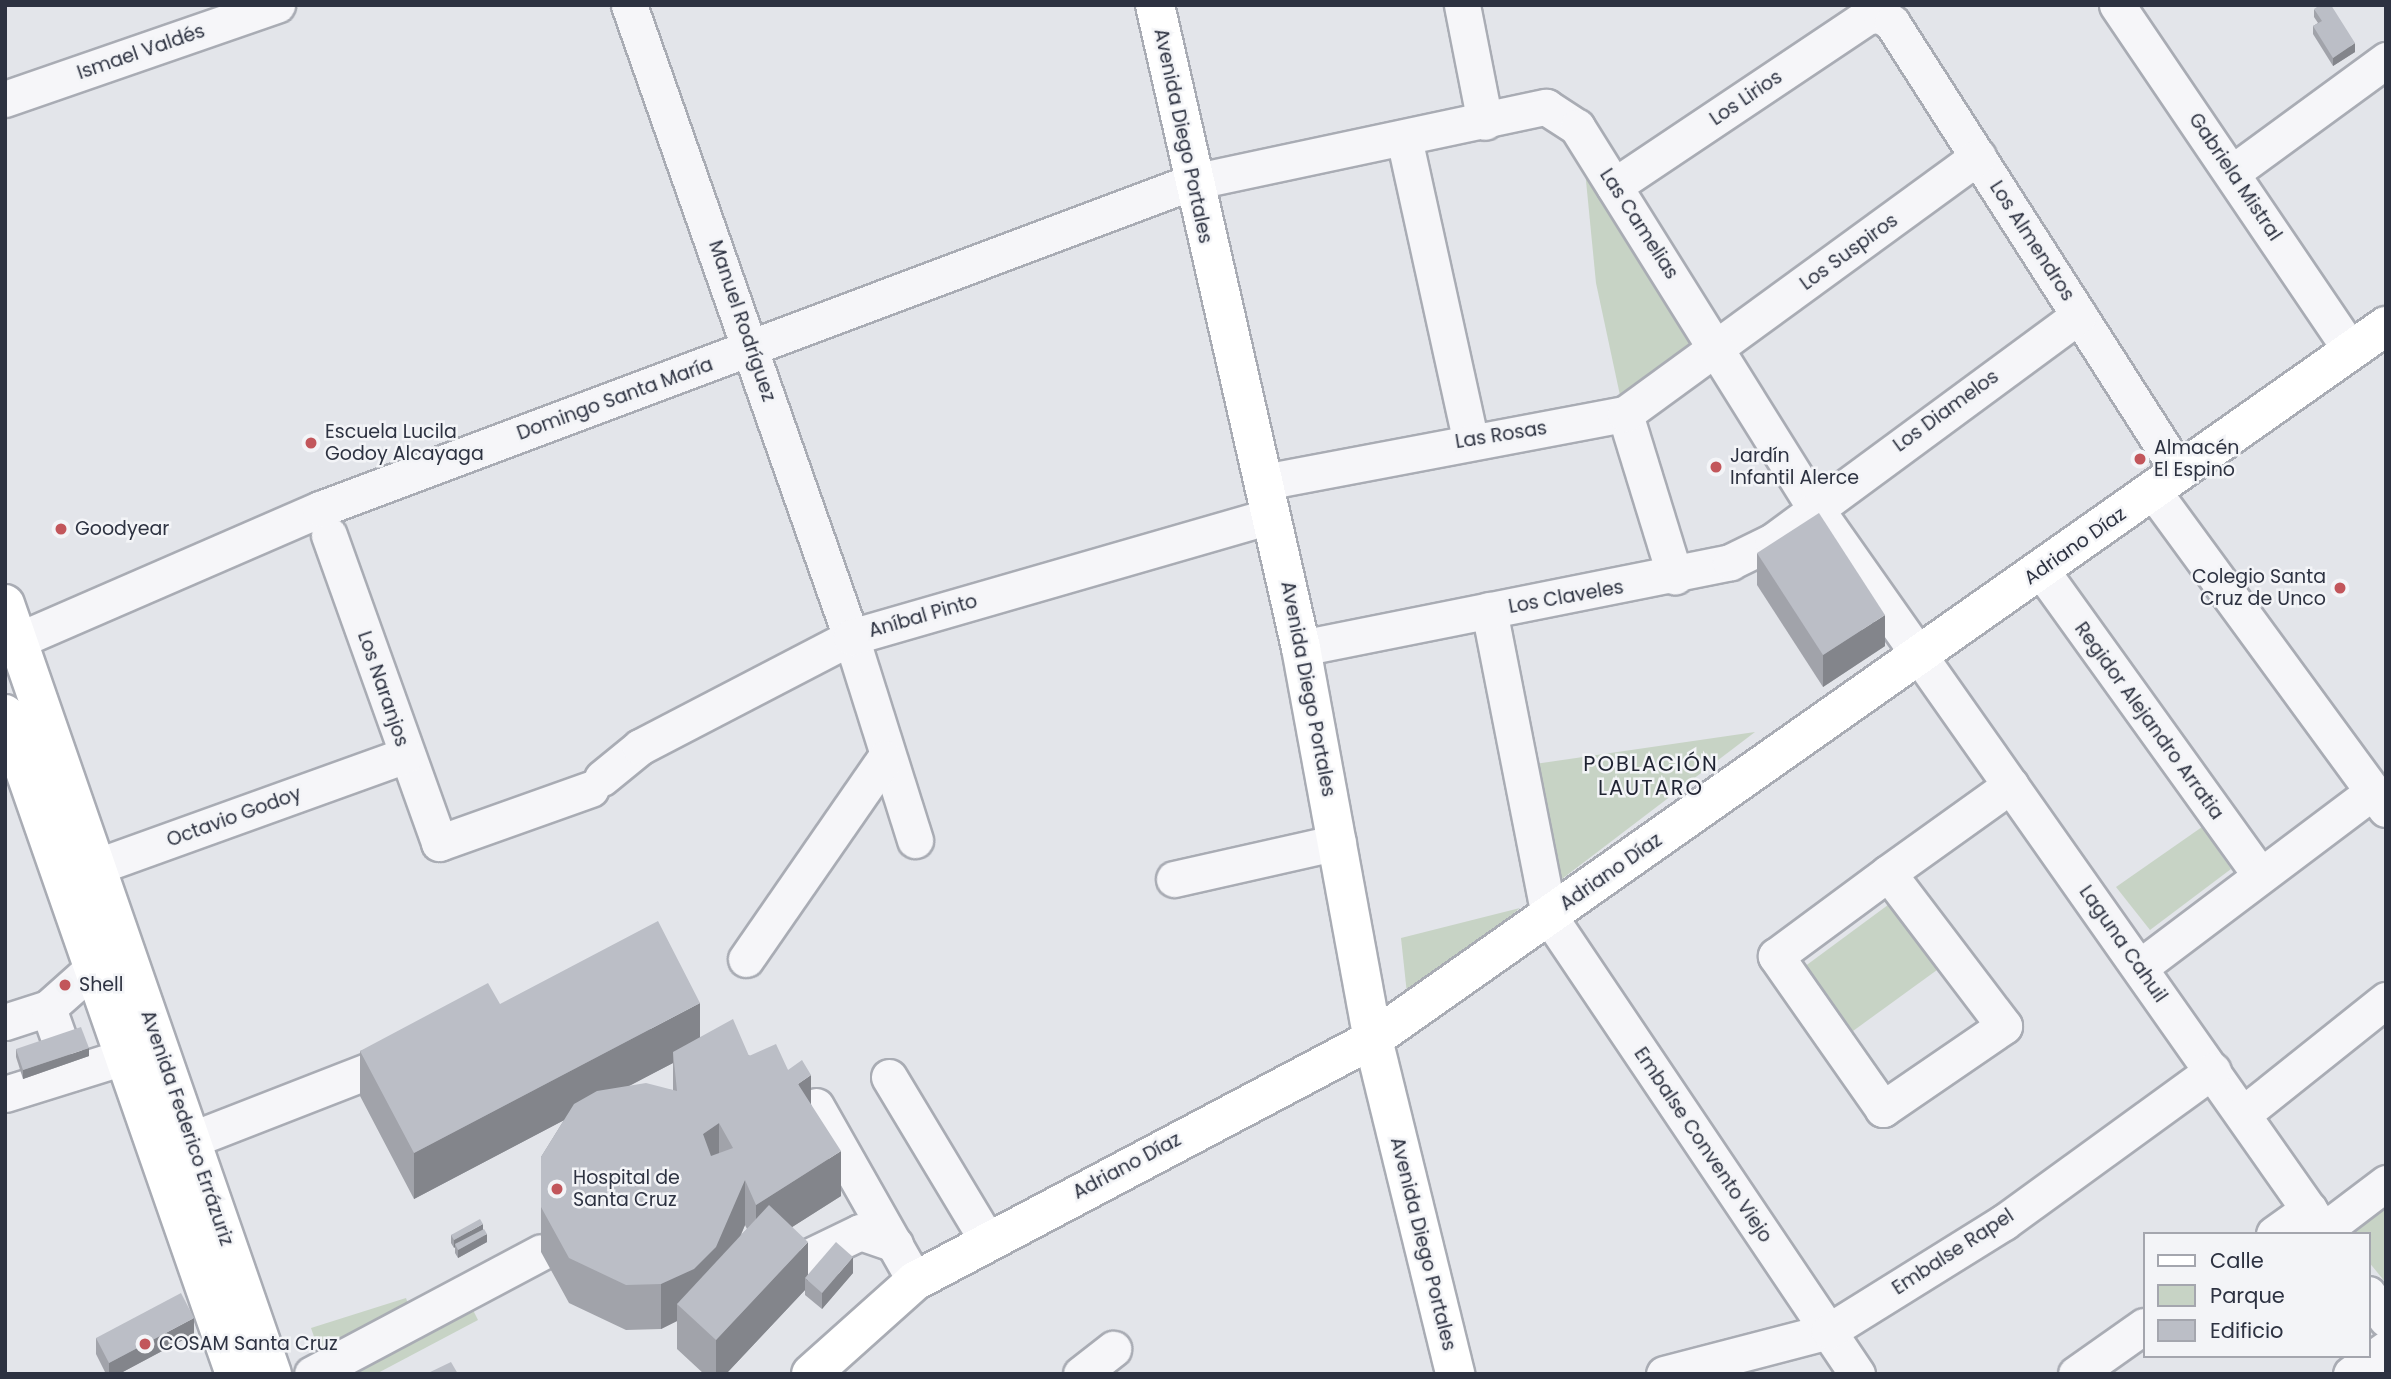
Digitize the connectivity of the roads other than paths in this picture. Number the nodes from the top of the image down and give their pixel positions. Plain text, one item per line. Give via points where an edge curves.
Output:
1 (629, 5) edge
2 (1155, 5) edge
3 (1462, 5) edge
4 (2117, 5) edge
5 (260, 8) edge
6 (1881, 15) joint
7 (2386, 60) edge
8 (5, 99) edge
9 (1485, 122) junction
10 (1404, 138) junction
11 (1978, 157) junction
12 (2233, 172) junction
13 (1192, 182) junction
14 (1614, 186) junction
15 (2079, 315) junction
16 (2386, 326) edge
17 (1719, 347) junction
18 (752, 348) junction
19 (2351, 350) junction
20 (1625, 414) junction
21 (1470, 439) junction
22 (2166, 481) junction
23 (1268, 499) junction
24 (1814, 506) junction
25 (329, 535) dead end
26 (2041, 570) junction
27 (1675, 577) junction
28 (5, 604) edge
29 (1489, 610) junction
30 (851, 637) junction
31 (12, 643) edge
32 (1301, 648) junction
33 (1918, 655) junction
34 (5, 713) edge
35 (406, 755) junction
36 (886, 758) junction
37 (2011, 785) junction
38 (2379, 801) edge
39 (915, 839) dead end
40 (1338, 842) junction
41 (439, 843) joint
42 (79, 872) junction
43 (2258, 872) junction
44 (1888, 873) junction
45 (1174, 879) dead end
46 (1549, 916) junction
47 (746, 959) dead end
48 (2140, 967) junction
49 (93, 968) junction
50 (2386, 1000) edge
51 (48, 1007) junction
52 (5, 1022) edge
53 (1373, 1039) junction
54 (431, 1045) edge
55 (124, 1057) junction
56 (2213, 1070) junction
57 (71, 1073) junction
58 (889, 1077) dead end
59 (5, 1094) edge
60 (816, 1106) edge
61 (2244, 1114) junction
62 (175, 1147) junction
63 (2386, 1183) edge
64 (2320, 1224) edge
65 (2283, 1232) edge
66 (988, 1241) junction
67 (895, 1244) junction
68 (541, 1252) dead end
69 (804, 1259) edge
70 (915, 1281) junction
71 (2370, 1297) edge
72 (2386, 1319) edge
73 (2142, 1327) edge
74 (1829, 1331) junction
75 (1113, 1349) dead end
76 (2386, 1349) edge
77 (234, 1374) edge
78 (272, 1374) edge
79 (312, 1374) edge
80 (811, 1374) edge
81 (1081, 1374) edge
82 (1454, 1374) edge
83 (1664, 1374) edge
84 (1857, 1374) edge
85 (2077, 1374) edge
86 (2351, 1374) edge

1 - 18 street, Manuel Rodríguez
2 - 13 main road, Avenida Diego Portales
3 - 9 street
4 - 12 street, Gabriela Mistral
5 - 8 street, Ismael Valdés
6 - 11 street, Los Almendros via 1892,23
6 - 14 street, Los Lirios via 1868,16
7 - 12 street
9 - 10 street, Las Camelias
9 - 14 street, Las Camelias via 1546,107 1577,127
10 - 13 street, Las Camelias
10 - 21 street
11 - 15 street, Los Almendros
11 - 17 street, Los Suspiros
12 - 19 street, Gabriela Mistral
13 - 18 street, Domingo Santa María
13 - 23 main road, Avenida Diego Portales
14 - 17 street, Las Camelias
15 - 22 street, Los Almendros
15 - 24 street, Los Diamelos
16 - 19 main road, Adriano Díaz
17 - 20 street, Las Rosas
17 - 24 street, Las Camelias
18 - 30 street, Manuel Rodríguez
18 - 31 street, Domingo Santa María via 320,509
19 - 22 main road, Adriano Díaz
20 - 21 street, Las Rosas
20 - 27 street
21 - 23 street, Las Rosas
22 - 26 main road, Adriano Díaz
22 - 38 street, Los Almendros
23 - 30 street, Aníbal Pinto
23 - 32 main road, Avenida Diego Portales
24 - 27 street, Los Claveles via 1773,541
24 - 33 street, Las Camelias
25 - 35 street, Los Naranjos
26 - 33 main road, Adriano Díaz
26 - 43 street, Regidor Alejandro Arratia
27 - 29 street, Los Claveles
28 - 31 main road, Avenida Federico Errázuriz
29 - 32 street, Los Claveles
29 - 46 street
30 - 36 street, Manuel Rodríguez
30 - 41 street, Aníbal Pinto via 639,747 596,783
31 - 42 main road, Avenida Federico Errázuriz
32 - 40 main road, Avenida Diego Portales
33 - 37 street, Laguna Cahuil
33 - 46 main road, Adriano Díaz
34 - 42 main road, Avenida Federico Errázuriz
35 - 41 street, Los Naranjos
35 - 42 street, Octavio Godoy
36 - 39 street, Manuel Rodríguez
36 - 47 street
37 - 44 street
37 - 48 street, Laguna Cahuil
38 - 43 street
40 - 45 street
40 - 53 main road, Avenida Diego Portales
42 - 49 main road, Avenida Federico Errázuriz
42 - 62 main road, Avenida Federico Errázuriz
43 - 48 street
44 - 44 street via 1776,956 1883,1109 2004,1026
46 - 53 main road, Adriano Díaz
46 - 74 street, Embalse Convento Viejo
48 - 56 street, Laguna Cahuil
49 - 51 street
49 - 55 main road, Avenida Federico Errázuriz
50 - 61 street
51 - 52 street
51 - 57 street
53 - 66 main road, Adriano Díaz
53 - 82 main road, Avenida Diego Portales
54 - 62 street
55 - 57 street
55 - 62 main road, Avenida Federico Errázuriz
56 - 61 street, Laguna Cahuil
56 - 74 street, Embalse Rapel via 2004,1222
57 - 59 street
58 - 66 street
60 - 67 street
61 - 64 street, Laguna Cahuil
62 - 77 main road, Avenida Federico Errázuriz
62 - 78 main road, Avenida Federico Errázuriz
63 - 64 street
64 - 65 street
66 - 70 main road, Adriano Díaz
67 - 69 street via 860,1233
67 - 70 street
68 - 79 street
70 - 80 main road, Adriano Díaz
71 - 72 street
73 - 85 street
74 - 83 street, Embalse Rapel
74 - 84 street, Embalse Convento Viejo
75 - 81 street
76 - 86 street

